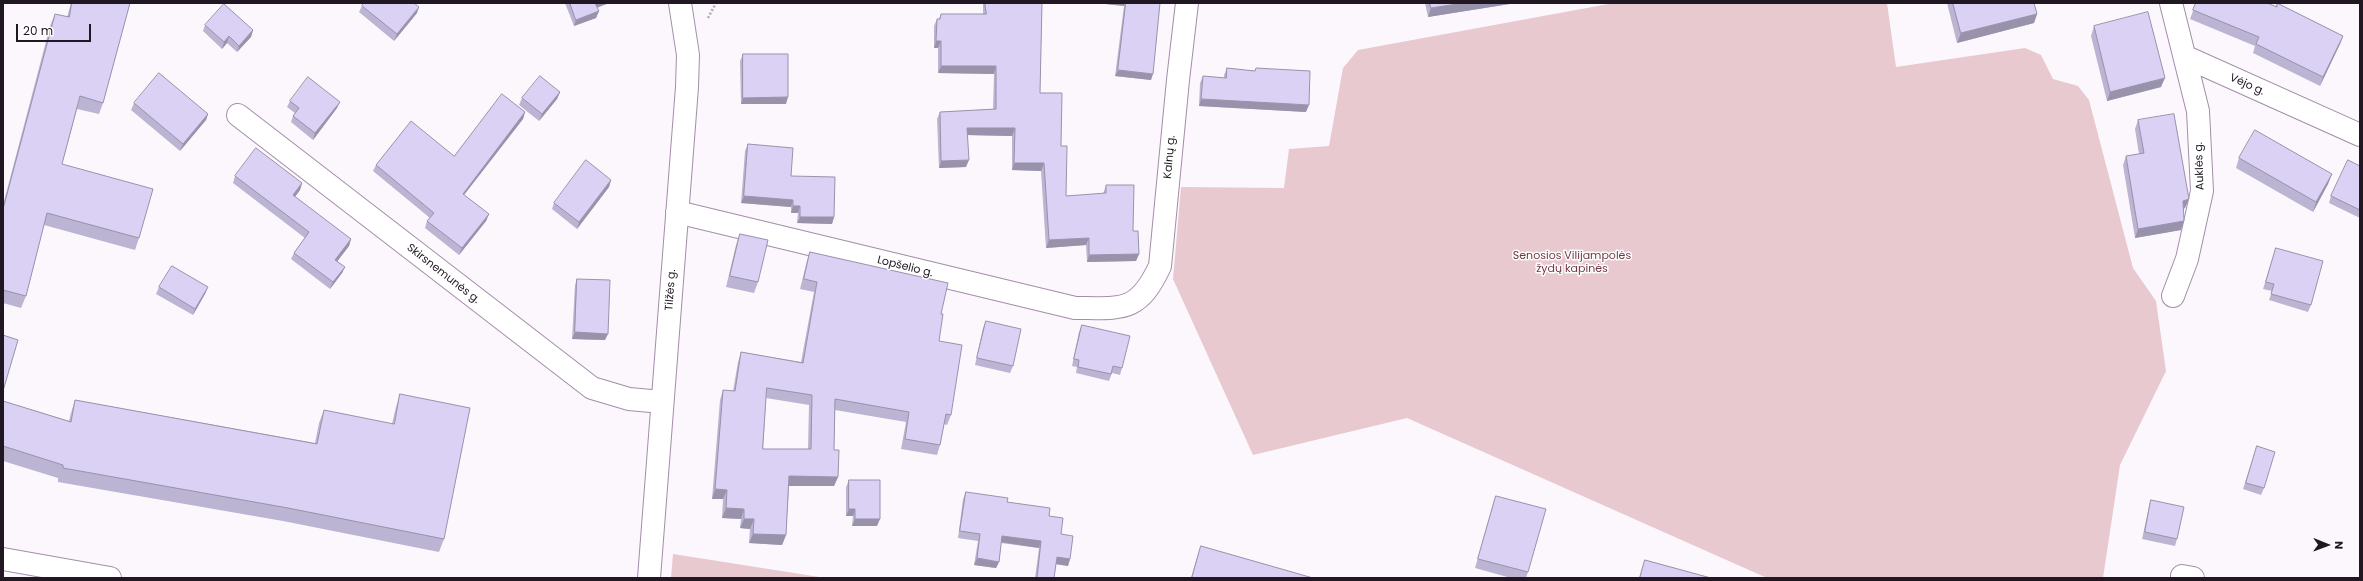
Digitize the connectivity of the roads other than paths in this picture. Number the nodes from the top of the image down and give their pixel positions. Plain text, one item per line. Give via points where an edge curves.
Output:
1 (680, 3) edge
2 (1187, 3) edge
3 (2171, 3) edge
4 (2186, 57) junction
5 (238, 115) dead end
6 (2360, 135) edge
7 (677, 212) junction
8 (2173, 296) dead end
9 (1134, 303) joint
10 (662, 402) junction
11 (3, 559) edge
12 (110, 578) edge
13 (649, 578) edge

1 - 7 street, Tilžės g. via 688,55
2 - 9 street, Kalnų g. via 1160,266 1150,288
3 - 4 street
4 - 6 street, Vėjo g.
4 - 8 street, Auklės g. via 2198,111 2202,191 2187,259
5 - 10 street, Skirsnemunės g. via 592,388 629,400
7 - 9 street, Lopšelio g. via 1075,308 1113,308
7 - 10 street, Tilžės g.
10 - 13 street, Tilžės g.
11 - 12 street

